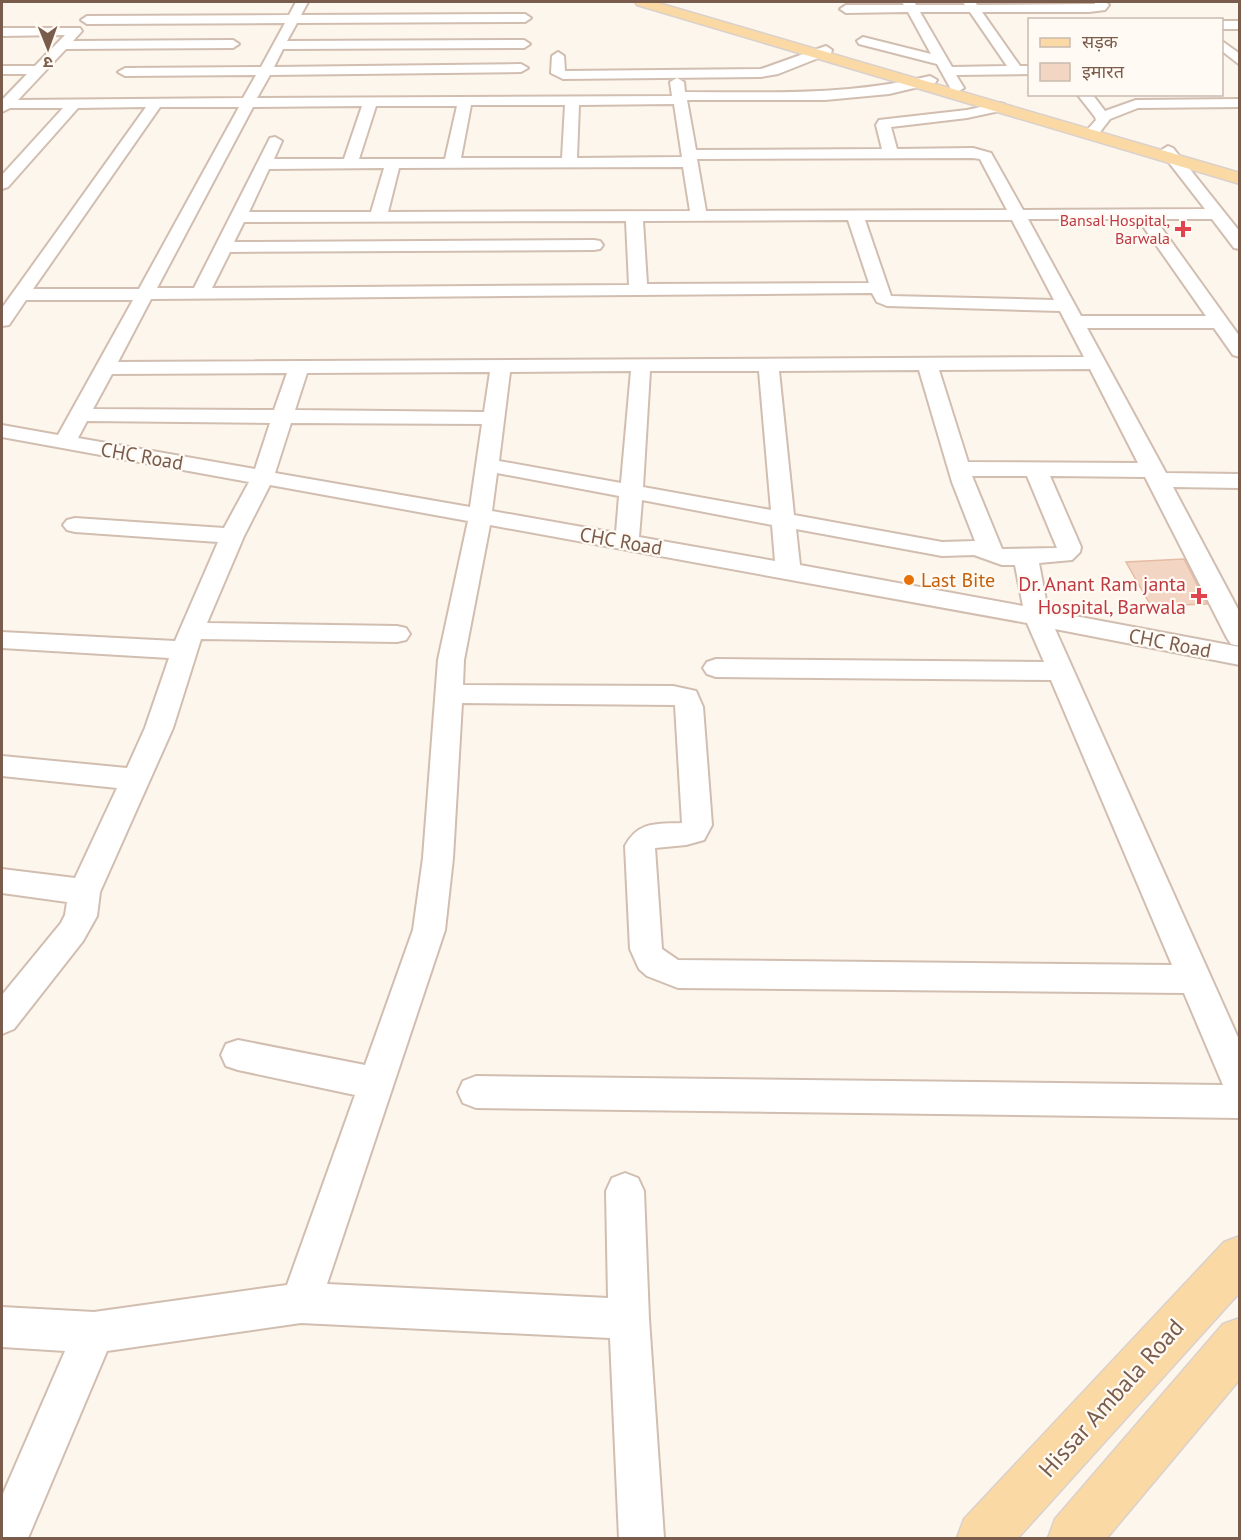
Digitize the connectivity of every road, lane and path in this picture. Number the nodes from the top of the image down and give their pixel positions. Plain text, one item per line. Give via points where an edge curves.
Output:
1 (259, 2) edge
2 (302, 2) edge
3 (642, 2) edge
4 (663, 2) edge
5 (1100, 2) edge
6 (909, 5) edge
7 (971, 5) edge
8 (1037, 5) edge
9 (476, 6) dead end
10 (97, 8) dead end
11 (1019, 9) junction
12 (525, 18) junction
13 (87, 20) junction
14 (248, 20) junction
15 (292, 20) junction
16 (1028, 22) edge
17 (1223, 25) edge
18 (1239, 25) edge
19 (76, 31) junction
20 (2, 32) edge
21 (844, 35) edge
22 (2, 44) edge
23 (64, 44) junction
24 (147, 45) junction
25 (279, 45) junction
26 (1223, 47) edge
27 (660, 56) dead end
28 (225, 58) junction
29 (527, 59) junction
30 (773, 59) dead end
31 (1239, 63) edge
32 (790, 64) junction
33 (1223, 64) edge
34 (945, 66) junction
35 (2, 70) edge
36 (39, 70) junction
37 (266, 70) junction
38 (1023, 70) edge
39 (669, 74) junction
40 (119, 79) junction
41 (923, 81) junction
42 (957, 88) junction
43 (1085, 96) edge
44 (680, 98) junction
45 (3, 101) edge
46 (371, 101) junction
47 (465, 101) junction
48 (572, 101) junction
49 (249, 102) junction
50 (75, 103) junction
51 (101, 103) junction
52 (156, 103) junction
53 (1239, 103) edge
54 (999, 107) junction
55 (1098, 123) junction
56 (275, 141) dead end
57 (891, 153) junction
58 (1172, 156) junction
59 (689, 159) junction
60 (350, 163) junction
61 (393, 163) junction
62 (452, 163) junction
63 (569, 163) junction
64 (264, 164) junction
65 (1239, 172) edge
66 (1239, 179) edge
67 (2, 184) edge
68 (1143, 214) junction
69 (1216, 214) junction
70 (855, 215) junction
71 (1018, 215) junction
72 (594, 216) junction
73 (634, 216) junction
74 (699, 216) junction
75 (378, 217) junction
76 (237, 218) junction
77 (1239, 244) edge
78 (223, 247) junction
79 (594, 257) junction
80 (880, 288) junction
81 (594, 290) junction
82 (638, 290) junction
83 (145, 293) junction
84 (201, 293) junction
85 (20, 295) junction
86 (1071, 314) junction
87 (2, 321) edge
88 (1221, 322) junction
89 (1239, 351) edge
90 (927, 363) junction
91 (1097, 363) junction
92 (768, 364) junction
93 (641, 365) junction
94 (298, 366) junction
95 (501, 366) junction
96 (105, 368) junction
97 (79, 415) junction
98 (283, 416) junction
99 (494, 418) junction
100 (2, 431) edge
101 (64, 442) junction
102 (487, 465) junction
103 (960, 469) junction
104 (1036, 470) junction
105 (1156, 475) junction
106 (263, 477) junction
107 (1239, 481) edge
108 (631, 492) junction
109 (480, 516) junction
110 (783, 519) junction
111 (75, 525) dead end
112 (232, 536) junction
113 (627, 542) junction
114 (992, 555) junction
115 (1026, 557) junction
116 (788, 570) junction
117 (1037, 617) junction
118 (397, 634) dead end
119 (1239, 638) edge
120 (2, 640) edge
121 (188, 640) junction
122 (1239, 656) edge
123 (716, 668) dead end
124 (1060, 671) junction
125 (449, 694) junction
126 (2, 766) edge
127 (136, 779) junction
128 (2, 881) edge
129 (84, 892) junction
130 (1194, 980) junction
131 (2, 1020) edge
132 (238, 1055) dead end
133 (376, 1083) junction
134 (1239, 1083) edge
135 (476, 1092) dead end
136 (1239, 1102) edge
137 (624, 1191) dead end
138 (1239, 1258) edge
139 (301, 1303) junction
140 (629, 1319) junction
141 (2, 1327) edge
142 (94, 1332) junction
143 (1239, 1341) edge
144 (6, 1539) edge
145 (642, 1539) edge
146 (983, 1539) edge
147 (1074, 1539) edge

1 - 14 street
2 - 15 street
3 - 21 main road
4 - 21 main road
5 - 8 street via 1103,5 1096,8
6 - 7 street
6 - 21 street
6 - 34 street
7 - 11 street
7 - 38 street
8 - 11 street
9 - 12 street via 527,5
10 - 13 street
11 - 16 street
12 - 15 street
12 - 29 street
13 - 14 street via 170,15
13 - 19 street
14 - 15 street
14 - 28 street
15 - 25 street
17 - 18 street
19 - 20 street
19 - 23 street
21 - 32 street
21 - 34 street
21 - 41 main road
22 - 23 street
23 - 24 street
23 - 36 street
24 - 28 street
24 - 40 street
25 - 29 street
25 - 37 street
26 - 31 street
27 - 39 street
28 - 37 street
28 - 40 street
29 - 37 street
29 - 39 street via 564,56 560,75
30 - 32 street
31 - 33 street
32 - 39 street via 769,72
34 - 38 street
34 - 42 street
35 - 36 street
36 - 45 street
37 - 49 street
39 - 44 street
40 - 51 street
41 - 42 main road
41 - 44 street via 889,90 825,96
41 - 54 main road
42 - 55 main road
43 - 55 street
44 - 48 street
44 - 59 street
45 - 50 street
46 - 47 street
46 - 49 street
46 - 60 street via 360,119
47 - 48 street
47 - 62 street
48 - 63 street
49 - 52 street
49 - 83 street via 245,120
50 - 51 street
50 - 67 street
51 - 52 street
52 - 85 street
53 - 55 street via 1136,104
54 - 57 street via 884,123
54 - 58 main road
55 - 58 main road
56 - 64 street
57 - 59 street
57 - 71 street via 986,156
58 - 65 main road
58 - 66 main road
58 - 69 street
59 - 63 street
59 - 74 street
60 - 61 street
60 - 64 street
61 - 62 street
61 - 75 street
62 - 63 street
64 - 76 street
68 - 69 street
68 - 71 street
68 - 88 street
69 - 77 street
70 - 71 street
70 - 74 street
70 - 80 street
71 - 86 street
72 - 73 street
72 - 75 street
72 - 79 street
73 - 74 street
73 - 82 street
75 - 76 street
76 - 78 street
78 - 79 street
78 - 84 street
79 - 81 street
80 - 82 street
80 - 86 street via 883,298 894,302
81 - 82 street
81 - 84 street
83 - 84 street
83 - 85 street
83 - 96 street
85 - 87 street
86 - 88 street
86 - 91 street
88 - 89 street
90 - 91 street
90 - 92 street
90 - 103 street
91 - 105 street
92 - 93 street
92 - 110 street
93 - 95 street
93 - 108 street
94 - 95 street
94 - 96 street
94 - 98 street
95 - 99 street
96 - 97 street
97 - 98 street
97 - 101 street
98 - 99 street
98 - 106 street
99 - 102 street
100 - 101 street, CHC Road
101 - 106 street, CHC Road
102 - 108 street
102 - 109 street
103 - 104 street
103 - 114 street
104 - 105 street
104 - 115 street via 1069,547 1064,555
105 - 107 street
105 - 119 street
106 - 109 street, CHC Road
106 - 112 street
108 - 110 street
108 - 113 street
109 - 113 street, CHC Road
109 - 125 street via 451,660
110 - 114 street via 942,549 977,548
110 - 116 street
111 - 112 street
112 - 121 street
113 - 116 street, CHC Road
114 - 115 street
115 - 117 street
116 - 117 street, CHC Road
117 - 122 street, CHC Road
117 - 124 street
118 - 121 street
120 - 121 street
121 - 127 street via 159,728
123 - 124 street
124 - 130 street
125 - 130 street via 686,698 697,825 685,836 651,836 640,846 646,949 649,959 663,970 678,974
125 - 133 street via 429,930
126 - 127 street
127 - 129 street
128 - 129 street
129 - 131 street via 81,916 72,932
130 - 134 street
132 - 133 street
133 - 139 street
135 - 136 street
137 - 140 street
138 - 146 main road, Hissar Ambala Road
139 - 140 street
139 - 142 street
140 - 145 street
141 - 142 street
142 - 144 street
143 - 147 main road

